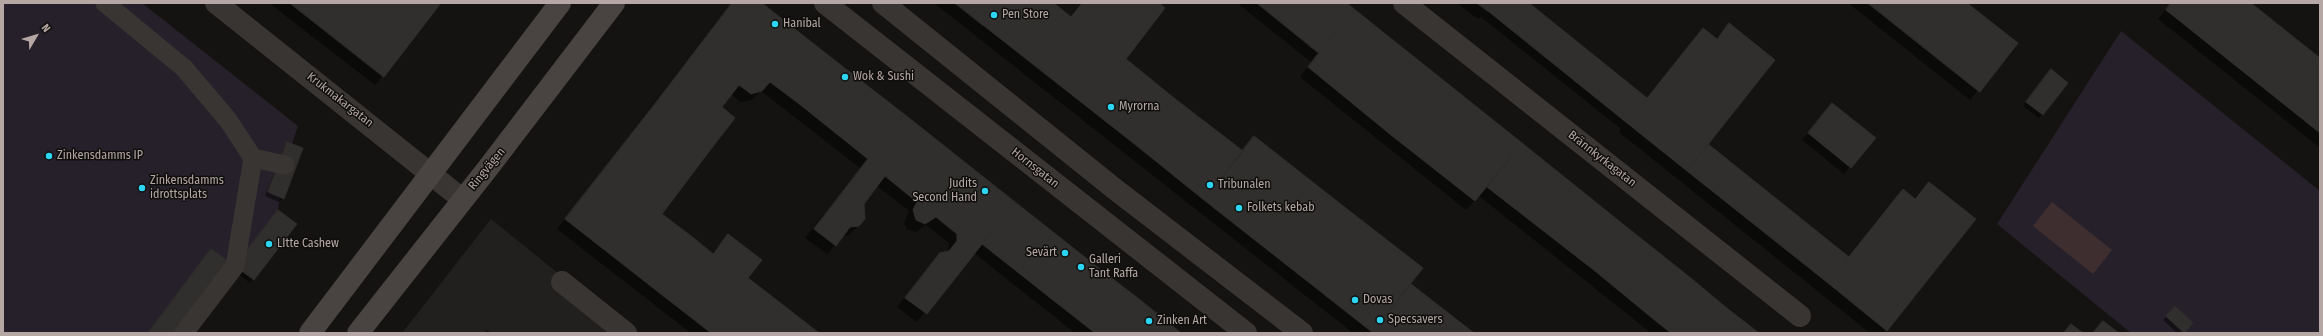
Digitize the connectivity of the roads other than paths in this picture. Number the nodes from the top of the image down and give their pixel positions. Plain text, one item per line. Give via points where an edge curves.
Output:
1 (105, 3) edge
2 (216, 3) edge
3 (560, 3) edge
4 (614, 3) edge
5 (824, 3) edge
6 (883, 3) edge
7 (1404, 3) edge
8 (253, 158) junction
9 (285, 165) dead end
10 (431, 174) junction
11 (462, 199) junction
12 (562, 282) dead end
13 (1800, 316) dead end
14 (184, 333) edge
15 (310, 333) edge
16 (358, 333) edge
17 (626, 333) edge
18 (1246, 333) edge
19 (1302, 333) edge

1 - 8 lane via 184,68 228,120
2 - 10 street, Krukmakargatan
3 - 10 main road
4 - 11 main road, Ringvägen
5 - 18 street, Hornsgatan
6 - 19 street via 1116,190
7 - 13 street, Brännkyrkagatan
8 - 9 lane
8 - 14 lane via 235,266
10 - 11 street, Krukmakargatan
10 - 15 main road
11 - 16 main road, Ringvägen
12 - 17 street

